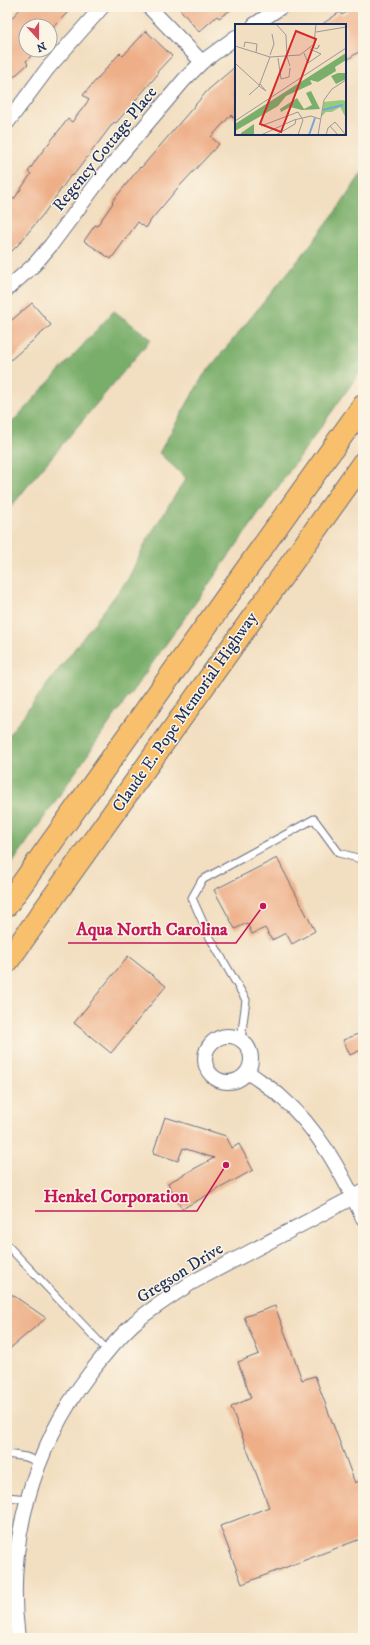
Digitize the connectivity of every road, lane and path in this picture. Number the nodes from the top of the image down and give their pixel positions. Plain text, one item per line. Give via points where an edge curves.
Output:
1 (102, 7) edge
2 (149, 7) edge
3 (281, 7) edge
4 (256, 24) edge
5 (235, 38) edge
6 (202, 62) junction
7 (7, 123) edge
8 (7, 289) edge
9 (363, 406) edge
10 (363, 463) edge
11 (363, 864) edge
12 (7, 905) edge
13 (7, 962) edge
14 (242, 1039) junction
15 (248, 1072) junction
16 (358, 1195) edge
17 (363, 1218) edge
18 (7, 1245) edge
19 (108, 1351) junction
20 (7, 1454) edge
21 (39, 1462) junction
22 (7, 1497) edge
23 (28, 1499) junction
24 (18, 1638) edge

1 - 7 street via 48,68
2 - 6 street
3 - 4 street
5 - 6 street, Regency Cottage Place
6 - 8 street, Regency Cottage Place via 119,156 34,265
9 - 12 highway, Claude E. Pope Memorial Highway
10 - 13 highway, Claude E. Pope Memorial Highway
11 - 14 lane via 361,859 339,853 314,819 202,880 192,898 209,936 246,1000
14 - 15 street via 251,1051
14 - 15 street via 227,1035 220,1037 209,1046 205,1062 212,1076 227,1082 238,1080
15 - 16 street via 279,1094 306,1121
16 - 17 street
16 - 19 street, Gregson Drive via 191,1283 134,1324
18 - 19 lane
19 - 21 street, Gregson Drive via 80,1386 59,1419
20 - 21 lane
21 - 23 street, Gregson Drive
22 - 23 lane
23 - 24 street, Gregson Drive via 16,1560

